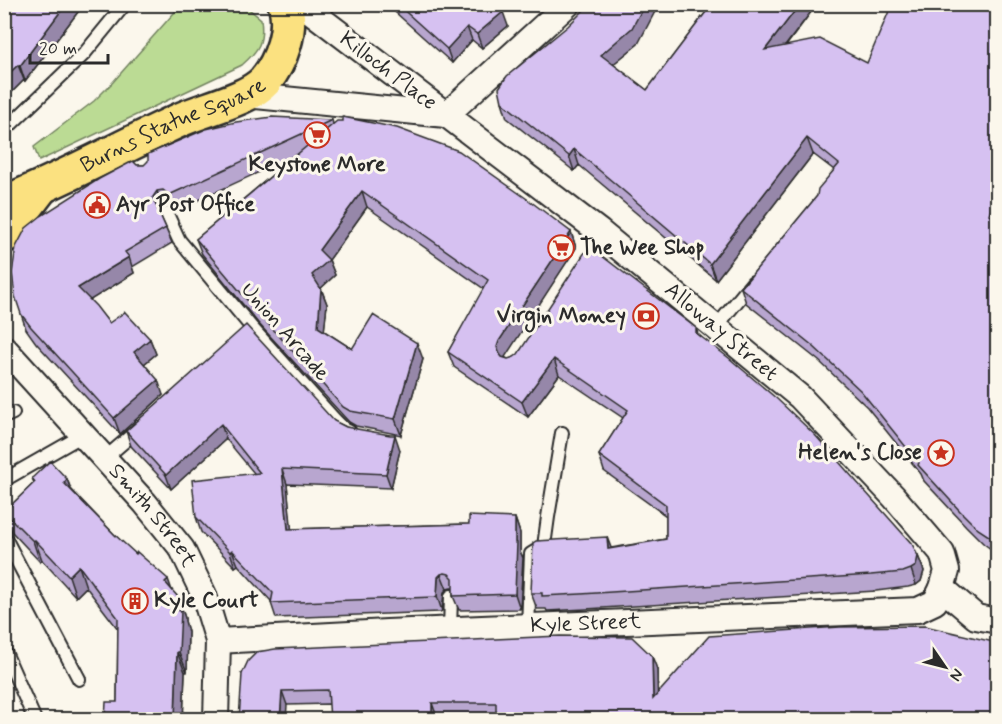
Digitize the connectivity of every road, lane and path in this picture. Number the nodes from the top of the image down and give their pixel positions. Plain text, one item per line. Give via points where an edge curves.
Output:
1 (125, 4) edge
2 (285, 4) edge
3 (301, 4) edge
4 (568, 4) edge
5 (245, 95) junction
6 (446, 115) junction
7 (4, 131) edge
8 (41, 188) junction
9 (4, 203) edge
10 (167, 214) edge
11 (4, 236) edge
12 (759, 275) edge
13 (716, 327) junction
14 (4, 348) edge
15 (148, 420) edge
16 (562, 433) dead end
17 (83, 435) junction
18 (364, 436) edge
19 (104, 459) junction
20 (4, 480) edge
21 (4, 536) edge
22 (942, 588) junction
23 (451, 596) edge
24 (998, 621) edge
25 (528, 626) junction
26 (450, 630) junction
27 (218, 641) junction
28 (4, 650) edge
29 (79, 679) dead end
30 (35, 720) edge
31 (216, 720) edge

1 - 7 lane via 84,54
2 - 5 main road, Burns Statue Square via 288,30 279,58 264,82
3 - 6 street, Killoch Place
4 - 6 street
5 - 6 street
5 - 8 main road, Burns Statue Square via 184,118 131,149
6 - 13 street, Alloway Street via 600,232
8 - 9 main road, Burns Statue Square
8 - 11 main road
10 - 18 lane, Union Arcade via 179,240 247,332 344,429
12 - 13 lane
13 - 22 street, Alloway Street via 800,397 894,496 942,553 947,571
14 - 17 street, Smith Street
15 - 19 lane
16 - 25 lane via 544,546 531,554
17 - 19 street, Smith Street
17 - 20 lane
19 - 27 street, Smith Street via 182,549 204,595
21 - 29 lane
22 - 24 street via 976,617
22 - 25 street, Kyle Street via 934,602 918,610
23 - 26 lane
25 - 26 street, Kyle Street
26 - 27 street, Kyle Street
27 - 31 street, Smith Street
28 - 30 lane

